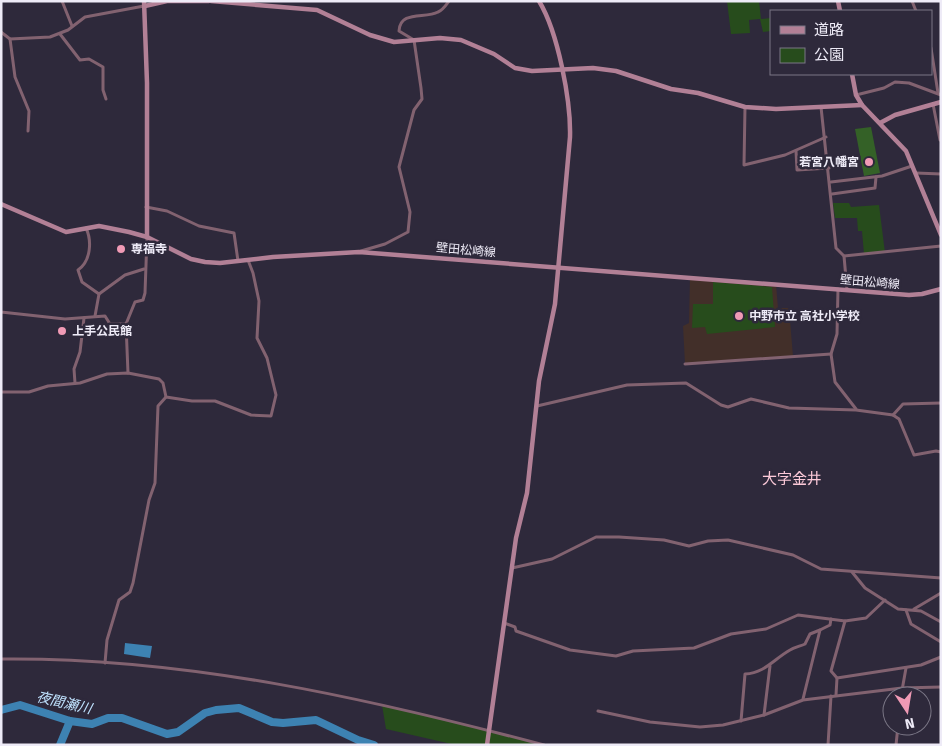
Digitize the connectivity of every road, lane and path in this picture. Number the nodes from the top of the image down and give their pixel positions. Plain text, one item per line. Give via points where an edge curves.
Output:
1 (62, 1) edge
2 (210, 1) edge
3 (449, 1) edge
4 (539, 1) edge
5 (144, 4) edge
6 (72, 27) junction
7 (1, 32) edge
8 (60, 34) junction
9 (10, 39) junction
10 (414, 40) junction
11 (932, 54) edge
12 (561, 69) junction
13 (852, 75) edge
14 (939, 94) edge
15 (856, 95) junction
16 (106, 99) dead end
17 (941, 102) edge
18 (933, 104) junction
19 (862, 106) junction
20 (745, 107) junction
21 (821, 108) junction
22 (880, 123) junction
23 (28, 131) dead end
24 (826, 137) junction
25 (940, 140) edge
26 (796, 151) junction
27 (913, 166) junction
28 (829, 168) junction
29 (916, 173) junction
30 (941, 174) edge
31 (876, 177) junction
32 (831, 182) junction
33 (832, 194) junction
34 (1, 204) edge
35 (146, 207) junction
36 (86, 228) junction
37 (940, 233) edge
38 (147, 238) junction
39 (941, 246) edge
40 (359, 252) junction
41 (844, 256) junction
42 (248, 260) junction
43 (238, 261) junction
44 (559, 268) junction
45 (144, 269) junction
46 (838, 289) junction
47 (941, 289) edge
48 (847, 290) junction
49 (99, 294) junction
50 (1, 312) edge
51 (95, 316) junction
52 (84, 318) junction
53 (126, 324) junction
54 (831, 354) junction
55 (685, 364) dead end
56 (128, 373) junction
57 (75, 383) junction
58 (1, 392) edge
59 (166, 397) junction
60 (941, 404) edge
61 (536, 406) junction
62 (856, 410) junction
63 (893, 415) junction
64 (941, 452) edge
65 (512, 568) junction
66 (852, 572) junction
67 (941, 578) edge
68 (941, 593) edge
69 (885, 600) junction
70 (906, 610) junction
71 (913, 610) junction
72 (831, 618) junction
73 (845, 621) junction
74 (941, 622) edge
75 (504, 623) junction
76 (820, 630) junction
77 (941, 642) edge
78 (941, 657) edge
79 (1, 659) edge
80 (106, 663) junction
81 (770, 665) junction
82 (906, 668) junction
83 (837, 678) junction
84 (902, 686) edge
85 (882, 690) edge
86 (836, 695) junction
87 (831, 696) junction
88 (803, 700) junction
89 (598, 711) dead end
90 (764, 715) junction
91 (741, 720) junction
92 (489, 730) junction
93 (487, 745) edge
94 (544, 745) edge
95 (828, 745) edge

1 - 6 street
2 - 5 street
2 - 10 street via 317,10 370,35 394,42
3 - 10 street via 436,14 404,19 399,32
4 - 12 street via 552,28
5 - 6 street via 85,17
5 - 35 street
6 - 8 street
7 - 9 street
8 - 9 street
8 - 16 street via 80,60 89,60 103,67
9 - 23 street via 15,77 29,111
10 - 12 street via 461,40 494,54 515,68
10 - 40 street via 422,98 414,110 399,167 410,212 408,232
11 - 14 street
12 - 20 street via 593,68 616,72
12 - 44 street via 570,119
13 - 15 street
14 - 15 street via 909,83 895,82
15 - 19 street
17 - 18 street
18 - 22 street
18 - 25 street
19 - 21 street
19 - 22 street
20 - 21 street
20 - 26 street via 744,165
21 - 24 street
22 - 27 street via 906,151
24 - 26 street
24 - 28 street
26 - 28 street via 797,170
27 - 29 street
27 - 31 street
28 - 32 street
29 - 30 street
29 - 37 street
31 - 32 street
31 - 33 street via 875,188
32 - 33 street
33 - 41 street via 836,248
34 - 36 street, 壁田松崎線 via 66,232
35 - 38 street
35 - 43 street via 166,211 199,226 234,233
36 - 38 street, 壁田松崎線 via 99,226
36 - 49 street via 91,238 87,261 78,270 82,282
38 - 43 street, 壁田松崎線 via 191,259 220,263
38 - 45 street
39 - 41 street
40 - 42 street, 壁田松崎線
40 - 44 street, 壁田松崎線
41 - 48 street
42 - 43 street, 壁田松崎線
42 - 59 street via 259,301 257,338 267,358 276,395 271,416 251,415 215,401
44 - 46 street, 壁田松崎線
44 - 61 street
45 - 49 street via 125,275
45 - 53 street via 143,300 135,302
46 - 48 street, 壁田松崎線
46 - 54 street via 837,334
47 - 48 street, 壁田松崎線 via 909,295
49 - 51 street
50 - 52 street
51 - 52 street
51 - 53 street via 105,316 110,324
52 - 57 street via 80,352 74,369
53 - 56 street
54 - 55 street
54 - 62 street via 835,382
56 - 57 street via 107,374
56 - 59 street via 159,379
57 - 58 street via 29,392
59 - 80 street via 158,406 155,483 134,583 130,592 120,600 107,640
60 - 63 street via 902,404
61 - 62 street via 627,386 686,383 728,407 750,399 789,408
61 - 65 street via 527,493
62 - 63 street
63 - 64 street via 914,455
65 - 66 street via 552,559 596,537 611,537 664,540 689,546 728,540 793,555 821,569
65 - 75 street
66 - 67 street via 864,570
66 - 69 street via 865,588
68 - 71 street
69 - 70 street via 898,609
69 - 73 street via 866,618
70 - 71 street
70 - 77 street via 911,624
71 - 74 street via 929,614
72 - 73 street
72 - 75 street via 798,615 766,629 731,634 694,648 633,651 616,656 559,646 516,631 515,627
72 - 76 street via 830,625
73 - 83 street via 831,671
75 - 92 street
76 - 81 street via 810,634 805,644 790,650
76 - 88 street
78 - 82 street
79 - 80 street
80 - 92 street via 297,688
81 - 90 street
81 - 91 street via 745,674
82 - 83 street
82 - 84 street
83 - 86 street
85 - 86 street
86 - 87 street
87 - 88 street
87 - 95 street
88 - 90 street
89 - 91 street via 650,722 691,726 723,725
90 - 91 street
92 - 93 street
92 - 94 street

